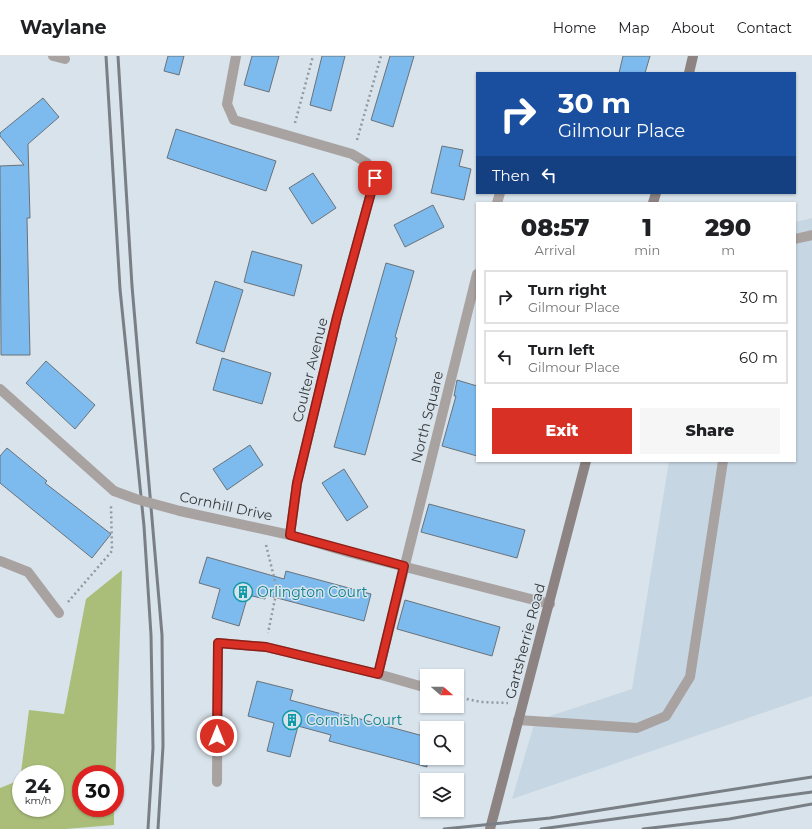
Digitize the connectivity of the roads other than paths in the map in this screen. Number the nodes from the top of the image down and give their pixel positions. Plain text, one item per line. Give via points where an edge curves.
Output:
1 (53, 56) edge
2 (236, 56) edge
3 (693, 56) edge
4 (65, 59) dead end
5 (689, 72) edge
6 (812, 235) edge
7 (796, 239) edge
8 (476, 278) edge
9 (0, 389) edge
10 (586, 462) edge
11 (723, 462) edge
12 (290, 535) junction
13 (0, 561) edge
14 (404, 566) junction
15 (550, 604) junction
16 (58, 613) road end
17 (378, 674) junction
18 (420, 686) edge
19 (518, 720) junction
20 (217, 782) dead end
21 (490, 829) edge

1 - 4 street
2 - 12 street, Coulter Avenue via 227,104 234,120 352,154 367,163 375,178 337,317 297,483
3 - 5 street
6 - 7 street
8 - 14 street, North Square
9 - 12 street, Cornhill Drive, bridge via 112,489 136,499 180,511
10 - 15 street, Gartsherrie Road
11 - 19 street via 690,677 666,716 637,728
12 - 14 street, Cornhill Drive
13 - 16 street via 28,572
14 - 15 street, Cornhill Drive
14 - 17 street, North Square
15 - 19 street, Gartsherrie Road
17 - 18 street
17 - 20 street via 266,647 218,643
19 - 21 street, Gartsherrie Road

